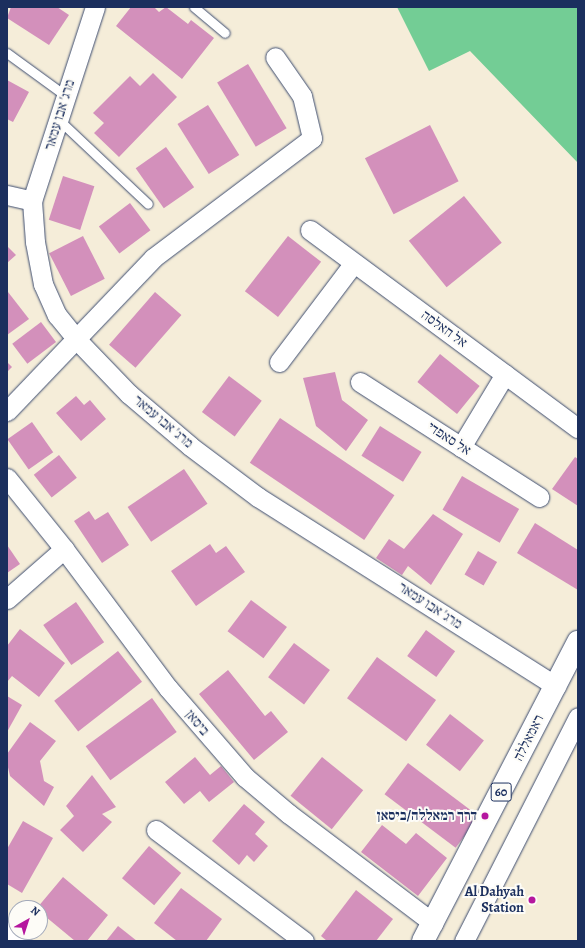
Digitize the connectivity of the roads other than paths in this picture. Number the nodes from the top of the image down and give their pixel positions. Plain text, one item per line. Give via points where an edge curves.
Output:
1 (95, 7) edge
2 (194, 7) edge
3 (226, 33) dead end
4 (7, 53) edge
5 (275, 57) dead end
6 (66, 96) junction
7 (59, 120) junction
8 (7, 194) edge
9 (32, 201) junction
10 (148, 204) dead end
11 (310, 230) dead end
12 (354, 263) junction
13 (77, 340) junction
14 (279, 362) dead end
15 (505, 374) junction
16 (360, 382) dead end
17 (7, 410) edge
18 (578, 428) edge
19 (461, 447) junction
20 (7, 478) edge
21 (539, 497) dead end
22 (64, 549) junction
23 (7, 599) edge
24 (578, 642) edge
25 (556, 686) junction
26 (578, 717) edge
27 (156, 830) dead end
28 (7, 931) edge
29 (428, 932) edge
30 (21, 941) edge
31 (304, 941) edge
32 (464, 941) edge

1 - 6 street, מרג' אבו עמאר
2 - 3 lane
4 - 6 lane
5 - 13 street via 302,96 312,138 153,258
6 - 7 street, מרג' אבו עמאר
7 - 9 street, מרג' אבו עמאר
7 - 10 lane
8 - 9 street
9 - 13 street, מרג' אבו עמאר via 35,242 43,284 57,315
11 - 12 street, אל חאלסה
12 - 14 street
12 - 15 street, אל חאלסה
13 - 17 street
13 - 25 street, מרג' אבו עמאר via 129,394 185,442 258,497
15 - 18 street, אל חאלסה
15 - 19 street
16 - 19 street, אל סאפדי
19 - 21 street, אל סאפדי
20 - 22 street, ביסאן
22 - 23 street
22 - 29 street, ביסאן via 168,688 245,777
24 - 25 highway, ראמאללה / 60
25 - 29 highway, ראמאללה / 60
26 - 32 street
27 - 31 street
28 - 30 street

